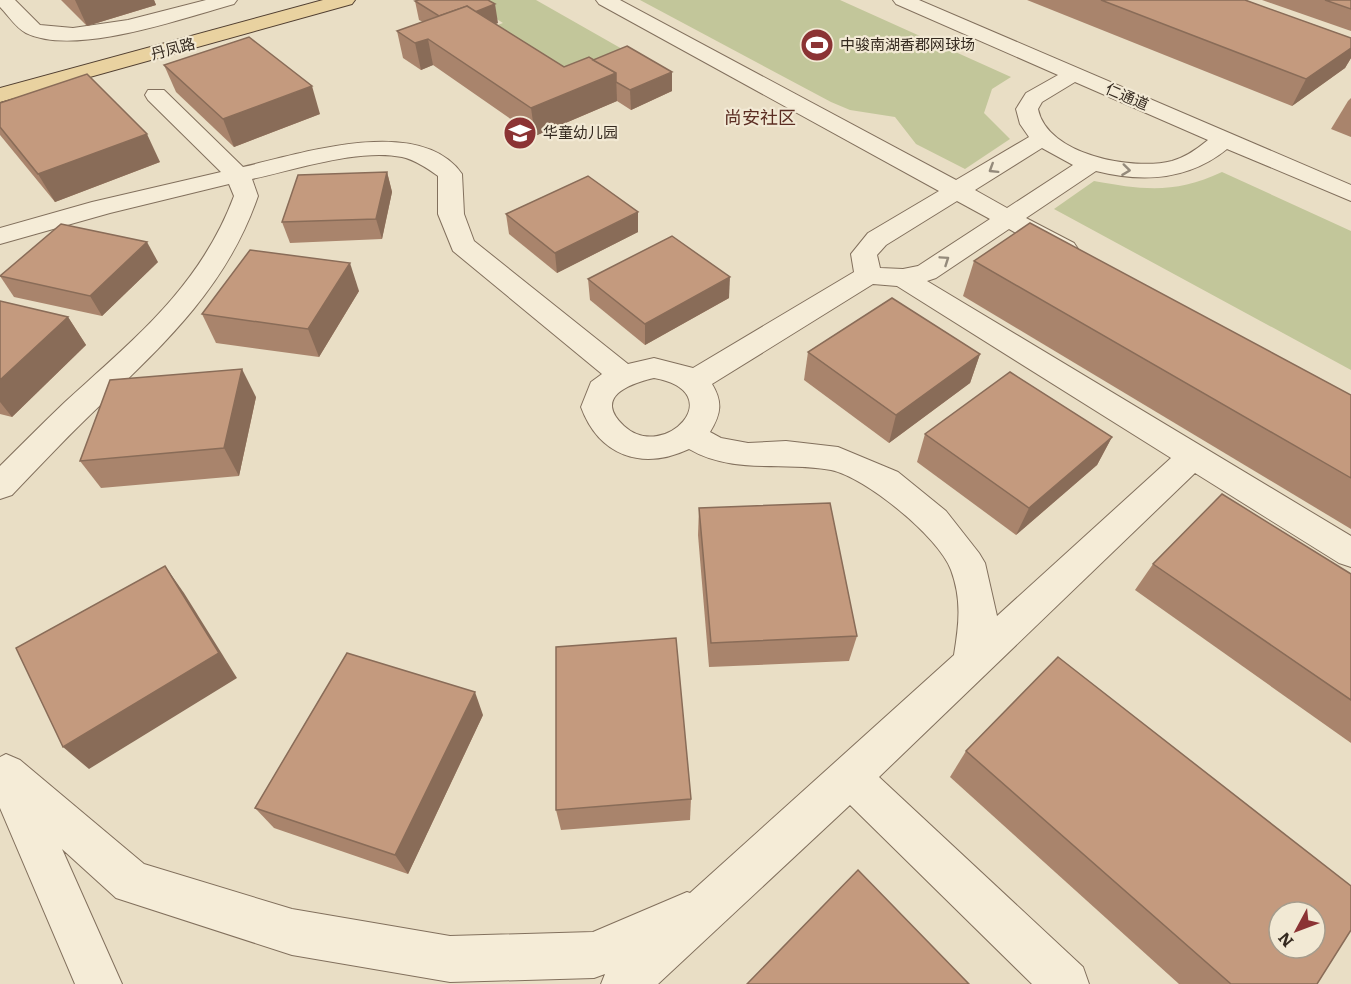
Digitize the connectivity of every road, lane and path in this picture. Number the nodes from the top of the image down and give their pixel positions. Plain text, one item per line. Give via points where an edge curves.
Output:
1 (4, 0) edge
2 (227, 0) edge
3 (345, 0) edge
4 (606, 0) edge
5 (903, 0) edge
6 (1074, 74) junction
7 (0, 94) edge
8 (156, 95) dead end
9 (1042, 138) junction
10 (1224, 139) junction
11 (1092, 163) junction
12 (238, 175) junction
13 (958, 190) junction
14 (1351, 194) edge
15 (1008, 218) junction
16 (12, 232) edge
17 (0, 245) edge
18 (1080, 257) edge
19 (868, 275) junction
20 (903, 278) junction
21 (621, 374) junction
22 (693, 382) junction
23 (690, 435) junction
24 (1193, 456) junction
25 (0, 486) edge
26 (1351, 553) edge
27 (972, 662) junction
28 (3, 767) edge
29 (850, 777) junction
30 (711, 903) junction
31 (99, 984) edge
32 (624, 984) edge
33 (1066, 984) edge

1 - 2 street via 32,29 48,35 76,36
3 - 7 main road, 丹凤路
4 - 13 street
5 - 6 street, 仁通道
6 - 9 street via 1034,98 1027,109 1031,125
6 - 10 street, 仁通道
8 - 12 street
9 - 11 street
9 -> 13 street
11 -> 10 street via 1129,171 1166,169 1190,164
10 - 14 street, 仁通道
11 - 15 street
12 - 16 street
12 - 21 street via 334,154 396,149 428,156 450,174 451,214 462,245
12 - 25 street via 246,196 237,221 204,280 152,341
13 - 15 street
13 - 19 street via 877,239 864,254
15 - 18 street
20 -> 15 street via 927,272
16 - 17 street
19 - 20 street
19 - 22 street
20 - 24 street
21 - 22 street via 654,368 671,370
21 - 23 street via 599,394 598,420 607,432 637,446 657,447
22 - 23 street via 705,398 705,411
23 - 27 street via 714,449 748,455 786,453 838,459 886,481 934,521 968,563 979,615
24 - 26 street
24 - 27 street
27 - 29 street
28 - 30 street via 132,882 292,932 450,959 594,956
28 - 31 street
29 - 30 street
29 - 33 street
30 - 32 street

